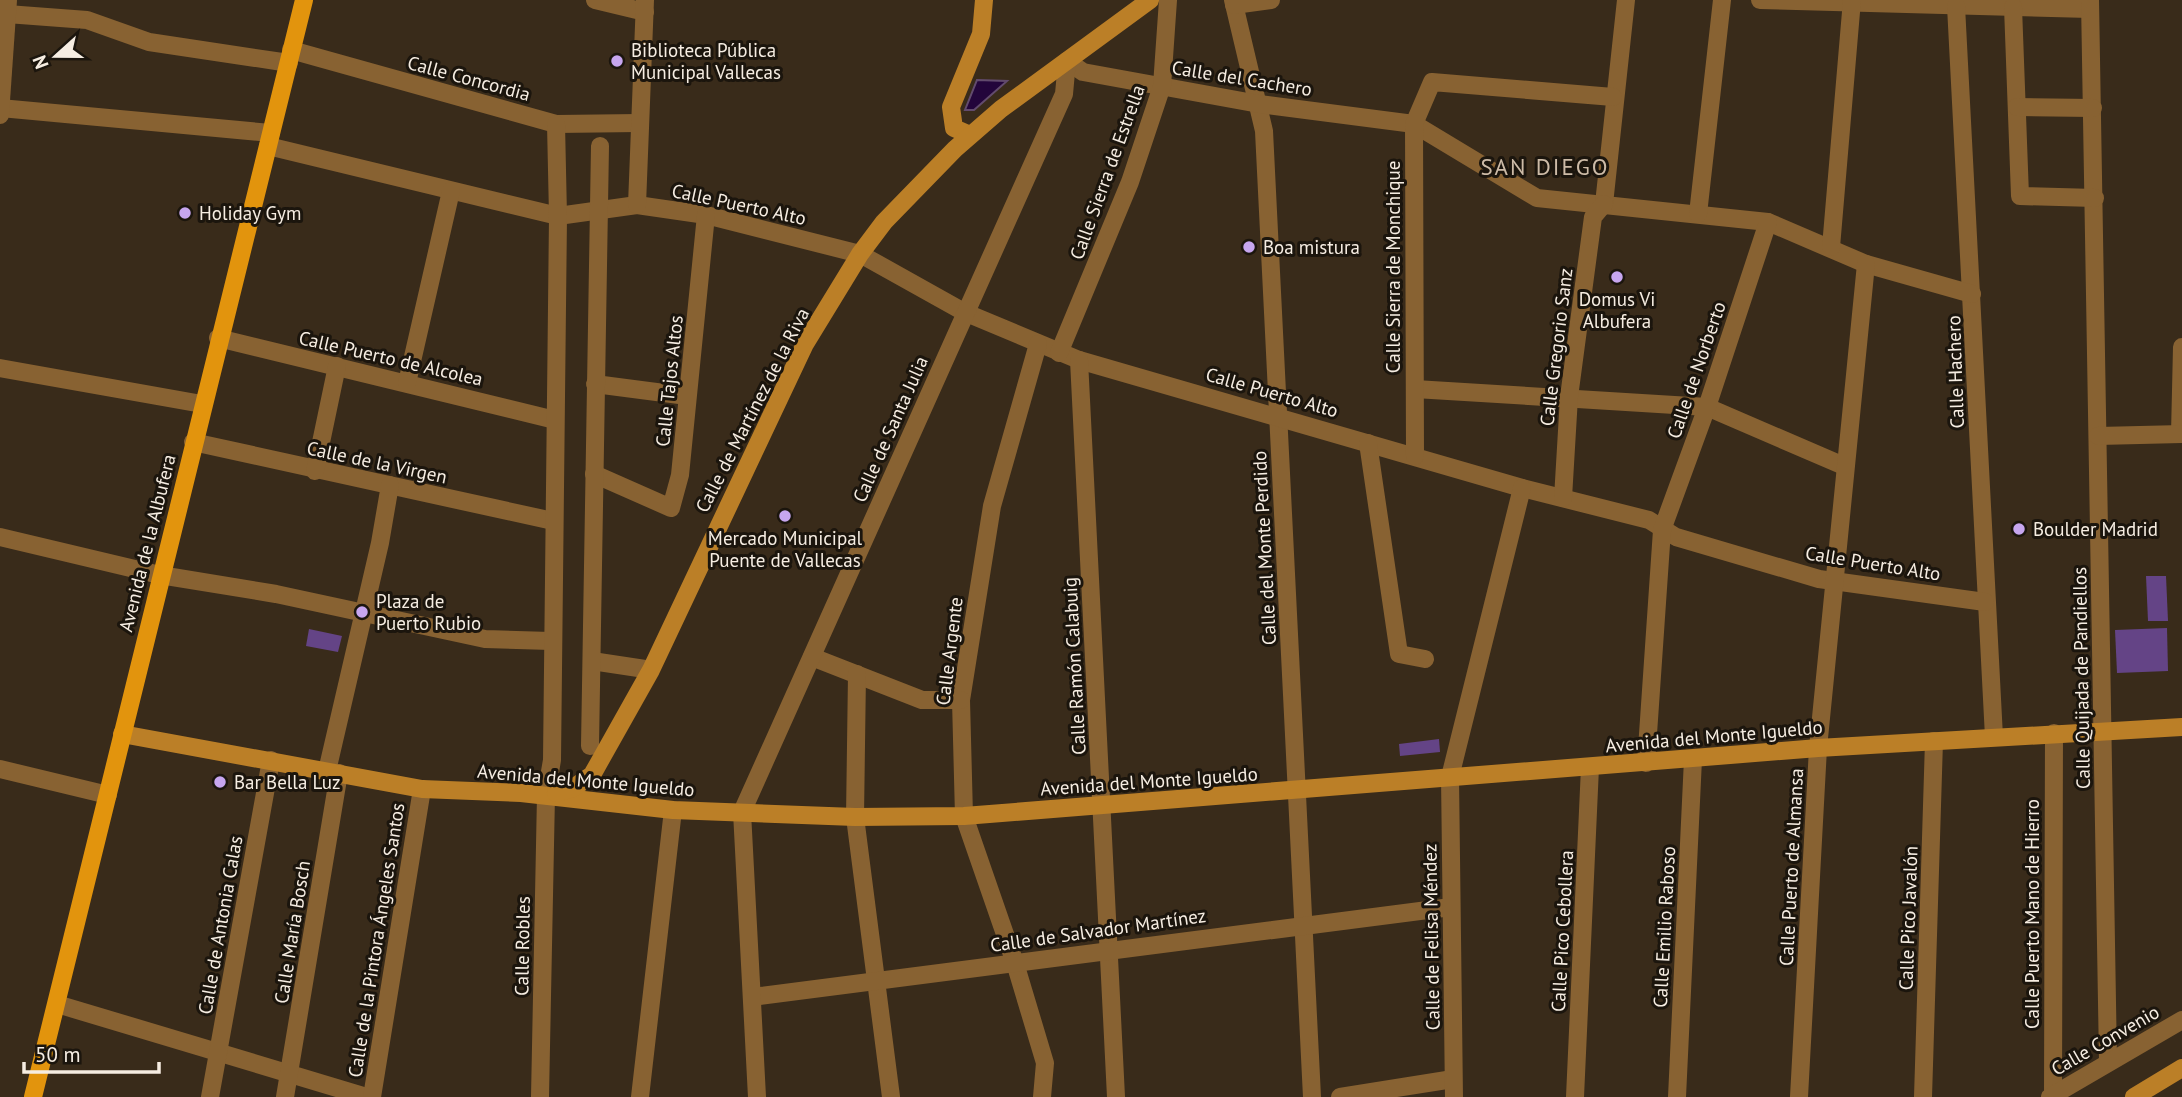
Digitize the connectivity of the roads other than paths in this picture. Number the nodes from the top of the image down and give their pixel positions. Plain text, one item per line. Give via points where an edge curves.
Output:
1 (303, 0) edge
2 (595, 0) edge
3 (984, 0) edge
4 (1150, 0) edge
5 (1168, 0) edge
6 (1271, 0) edge
7 (1626, 0) edge
8 (1721, 0) edge
9 (1760, 0) edge
10 (1852, 1) edge
11 (1234, 2) edge
12 (2090, 5) edge
13 (645, 6) edge
14 (1956, 6) junction
15 (8, 7) edge
16 (2013, 7) junction
17 (290, 56) junction
18 (1068, 61) junction
19 (1162, 86) junction
20 (1613, 97) junction
21 (1259, 104) junction
22 (2017, 107) junction
23 (0, 108) edge
24 (2093, 108) junction
25 (0, 115) edge
26 (639, 123) junction
27 (556, 124) junction
28 (1414, 124) junction
29 (970, 135) junction
30 (269, 139) junction
31 (600, 146) dead end
32 (451, 191) junction
33 (2095, 198) junction
34 (1604, 204) junction
35 (637, 205) junction
36 (598, 212) junction
37 (1698, 214) junction
38 (706, 215) junction
39 (558, 216) junction
40 (1768, 222) junction
41 (1831, 247) junction
42 (860, 254) junction
43 (1866, 264) junction
44 (1972, 294) junction
45 (964, 312) junction
46 (218, 338) junction
47 (1038, 344) junction
48 (2182, 347) edge
49 (1059, 352) junction
50 (1079, 359) junction
51 (337, 366) junction
52 (0, 368) edge
53 (407, 383) junction
54 (596, 384) junction
55 (1415, 389) junction
56 (687, 396) junction
57 (1569, 397) junction
58 (202, 404) junction
59 (1707, 407) junction
60 (1277, 415) junction
61 (555, 420) junction
62 (2181, 434) edge
63 (2098, 436) junction
64 (193, 442) junction
65 (1368, 443) junction
66 (1415, 456) junction
67 (1844, 466) junction
68 (315, 471) junction
69 (594, 474) junction
70 (390, 485) junction
71 (1522, 488) junction
72 (1563, 498) junction
73 (553, 521) junction
74 (1661, 530) junction
75 (0, 537) edge
76 (160, 575) junction
77 (1834, 580) junction
78 (1985, 602) junction
79 (363, 612) junction
80 (551, 642) junction
81 (812, 657) junction
82 (1425, 659) dead end
83 (592, 661) junction
84 (645, 669) dead end
85 (858, 674) junction
86 (961, 700) junction
87 (2182, 727) edge
88 (2102, 730) junction
89 (2054, 733) junction
90 (122, 734) junction
91 (1994, 737) junction
92 (1934, 741) junction
93 (590, 746) dead end
94 (1818, 748) junction
95 (1693, 759) junction
96 (271, 760) junction
97 (1646, 763) junction
98 (1590, 767) junction
99 (0, 769) edge
100 (333, 772) junction
101 (1450, 778) junction
102 (422, 789) junction
103 (1297, 792) junction
104 (108, 795) junction
105 (546, 795) junction
106 (1102, 805) junction
107 (673, 810) junction
108 (741, 812) junction
109 (964, 816) junction
110 (855, 817) junction
111 (1451, 907) junction
112 (1305, 923) junction
113 (1108, 949) junction
114 (1015, 963) junction
115 (877, 981) junction
116 (752, 997) junction
117 (57, 1004) junction
118 (2182, 1020) edge
119 (218, 1052) junction
120 (2108, 1061) junction
121 (2182, 1068) edge
122 (289, 1073) junction
123 (1453, 1079) junction
124 (362, 1096) edge
125 (2052, 1096) edge
126 (33, 1097) edge
127 (210, 1097) edge
128 (285, 1097) edge
129 (540, 1097) edge
130 (640, 1097) edge
131 (757, 1097) edge
132 (891, 1097) edge
133 (1042, 1097) edge
134 (1116, 1097) edge
135 (1312, 1097) edge
136 (1340, 1097) edge
137 (1454, 1097) edge
138 (1575, 1097) edge
139 (1677, 1097) edge
140 (1799, 1097) edge
141 (1923, 1097) edge
142 (2134, 1097) edge

1 - 17 main road, Avenida de la Albufera
2 - 13 street
3 - 29 street via 981,34 951,115 954,128
4 - 18 street, Calle de Martínez de la Riva
5 - 19 street, Calle Sierra de Estrella
6 - 11 street
7 - 20 street
8 - 37 street
9 - 10 street
10 - 14 street
10 - 41 street
11 - 21 street, Calle del Monte Perdido
12 - 16 street
12 - 24 street, Calle Quijada de Pandiellos
13 - 26 street
14 - 16 street
14 - 44 street, Calle Hachero
15 - 17 street, Calle Concordia via 87,20 149,42
15 - 23 street
16 - 22 street
17 - 27 street, Calle Concordia
17 - 30 main road, Avenida de la Albufera
18 - 19 street, Calle del Cachero via 1083,72
18 - 29 street, Calle de Martínez de la Riva
18 - 45 street, Calle de Santa Julia via 1064,94
19 - 21 street, Calle del Cachero
19 - 49 street, Calle Sierra de Estrella via 1130,182
20 - 28 street, Calle Sierra de Monchique via 1432,82
20 - 34 street
21 - 28 street, Calle del Cachero
21 - 60 street, Calle del Monte Perdido
22 - 24 street
22 - 33 street via 2020,197
23 - 25 street
23 - 30 street, Calle Puerto Alto
24 - 33 street, Calle Quijada de Pandiellos
26 - 27 street, Calle Concordia
26 - 35 street
27 - 39 street, Calle Robles
28 - 34 street via 1537,198
28 - 55 street, Calle Sierra de Monchique
29 - 42 street, Calle de Martínez de la Riva via 884,222
30 - 32 street, Calle Puerto Alto
30 - 46 main road, Avenida de la Albufera
31 - 36 street
32 - 39 street, Calle Puerto Alto
32 - 53 street
33 - 63 street, Calle Quijada de Pandiellos
34 - 37 street
34 - 57 street, Calle Gregorio Sanz via 1592,217
35 - 36 street, Calle Puerto Alto
35 - 38 street, Calle Puerto Alto
36 - 39 street, Calle Puerto Alto
36 - 54 street
37 - 40 street
38 - 42 street, Calle Puerto Alto
38 - 56 street, Calle Tajos Altos
39 - 61 street, Calle Robles
40 - 41 street
40 - 59 street, Calle de Norberto
41 - 43 street
42 - 45 street, Calle Puerto Alto
42 - 105 street, Calle de Martínez de la Riva via 805,344 651,670 592,775 573,788
43 - 44 street
43 - 67 street, Calle Puerto de Almansa
44 - 78 street, Calle Hachero
45 - 47 street, Calle Puerto Alto
45 - 81 street, Calle de Santa Julia
46 - 51 street, Calle Puerto de Alcolea
46 - 58 main road, Avenida de la Albufera
47 - 49 street, Calle Puerto Alto
47 - 86 street, Calle Argente via 992,506
48 - 62 street
49 - 50 street, Calle Puerto Alto
50 - 60 street, Calle Puerto Alto
50 - 106 street, Calle Ramón Calabuig
51 - 53 street, Calle Puerto de Alcolea
51 - 68 street
52 - 58 street
53 - 61 street, Calle Puerto de Alcolea
54 - 56 street
54 - 69 street
55 - 57 street
55 - 66 street, Calle Sierra de Monchique
56 - 69 street, Calle Tajos Altos via 680,475 671,508
57 - 59 street
57 - 72 street, Calle Gregorio Sanz
58 - 64 main road, Avenida de la Albufera
59 - 67 street
59 - 74 street, Calle de Norberto
60 - 65 street, Calle Puerto Alto
60 - 103 street, Calle del Monte Perdido
61 - 73 street, Calle Robles
62 - 63 street
63 - 88 street, Calle Quijada de Pandiellos
64 - 68 street, Calle de la Virgen
64 - 76 main road, Avenida de la Albufera
65 - 66 street, Calle Puerto Alto
65 - 82 street via 1399,654
66 - 71 street, Calle Puerto Alto
67 - 77 street, Calle Puerto de Almansa
68 - 70 street, Calle de la Virgen
69 - 83 street
70 - 73 street, Calle de la Virgen
70 - 79 street
71 - 72 street, Calle Puerto Alto
71 - 101 street, Calle de Felisa Méndez
72 - 74 street, Calle Puerto Alto via 1649,520
73 - 80 street, Calle Robles
74 - 77 street, Calle Puerto Alto
74 - 97 street, Calle de Norberto
75 - 76 street
76 - 79 street
76 - 90 main road, Avenida de la Albufera
77 - 78 street, Calle Puerto Alto
77 - 94 street, Calle Puerto de Almansa
78 - 91 street, Calle Hachero
79 - 80 street via 485,639
79 - 100 street, Calle María Bosch via 346,680
80 - 105 street, Calle Robles via 551,773
81 - 85 street
81 - 108 street, Calle de Santa Julia
83 - 84 street
83 - 93 street
85 - 86 street via 922,700
85 - 110 street
86 - 109 street, Calle Argente
87 - 88 street, Avenida del Monte Igueldo
88 - 89 street, Avenida del Monte Igueldo
88 - 120 street, Calle Quijada de Pandiellos
89 - 91 street, Avenida del Monte Igueldo
89 - 125 street, Calle Puerto Mano de Hierro
90 - 96 street, Avenida del Monte Igueldo
90 - 104 main road, Avenida de la Albufera
91 - 92 street, Avenida del Monte Igueldo
92 - 94 street, Avenida del Monte Igueldo
92 - 141 street, Calle Pico Javalón
94 - 95 street, Avenida del Monte Igueldo
94 - 140 street, Calle Puerto de Almansa
95 - 97 street, Avenida del Monte Igueldo
95 - 139 street, Calle Emilio Raboso
96 - 100 street, Avenida del Monte Igueldo
96 - 119 street, Calle de Antonia Calas
97 - 98 street, Avenida del Monte Igueldo
98 - 101 street, Avenida del Monte Igueldo
98 - 138 street, Calle Pico Cebollera
99 - 104 street
100 - 102 street, Avenida del Monte Igueldo
100 - 122 street, Calle María Bosch
101 - 103 street, Avenida del Monte Igueldo
101 - 111 street, Calle de Felisa Méndez
102 - 105 street, Avenida del Monte Igueldo
102 - 124 street, Calle de la Pintora Ángeles Santos
103 - 106 street, Avenida del Monte Igueldo
103 - 112 street, Calle del Monte Perdido
104 - 117 main road, Avenida de la Albufera
105 - 107 street, Avenida del Monte Igueldo
105 - 129 street, Calle Robles
106 - 109 street, Avenida del Monte Igueldo
106 - 113 street, Calle Ramón Calabuig
107 - 108 street, Avenida del Monte Igueldo
107 - 130 street
108 - 110 street, Avenida del Monte Igueldo
108 - 116 street
109 - 110 street, Avenida del Monte Igueldo
109 - 114 street, Calle Argente
110 - 115 street
111 - 112 street, Calle de Salvador Martínez
111 - 123 street, Calle de Felisa Méndez
112 - 113 street, Calle de Salvador Martínez
112 - 135 street, Calle del Monte Perdido
113 - 114 street, Calle de Salvador Martínez
113 - 134 street, Calle Ramón Calabuig
114 - 115 street, Calle de Salvador Martínez
114 - 133 street, Calle Argente via 1045,1063
115 - 116 street, Calle de Salvador Martínez
115 - 132 street
116 - 131 street
117 - 119 street
117 - 126 main road, Avenida de la Albufera
118 - 120 street, Calle Convenio
119 - 122 street
119 - 127 street, Calle de Antonia Calas
120 - 125 street, Calle Convenio
121 - 142 street
122 - 124 street
122 - 128 street, Calle María Bosch
123 - 136 street
123 - 137 street, Calle de Felisa Méndez

